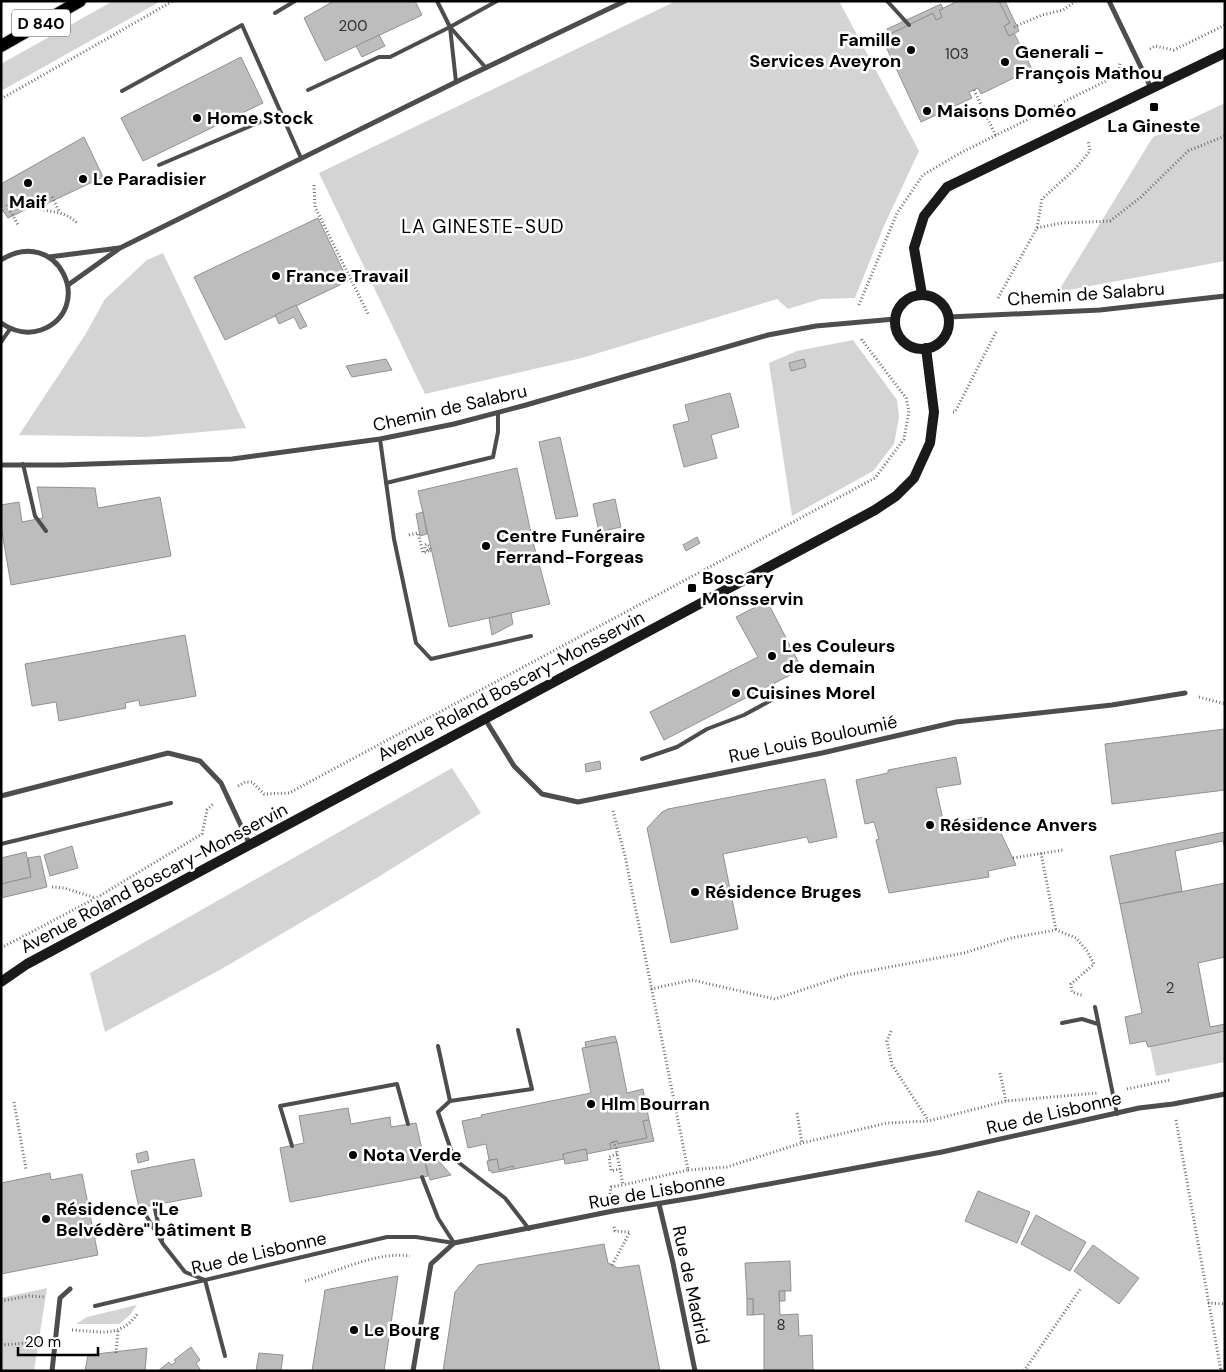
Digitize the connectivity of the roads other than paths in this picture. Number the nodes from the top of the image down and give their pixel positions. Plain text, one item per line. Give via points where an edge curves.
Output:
1 (80, 1) edge
2 (295, 1) edge
3 (437, 1) edge
4 (498, 1) edge
5 (625, 1) edge
6 (887, 1) edge
7 (1110, 1) edge
8 (275, 12) dead end
9 (909, 25) dead end
10 (450, 27) junction
11 (1, 46) edge
12 (1225, 53) edge
13 (486, 68) junction
14 (456, 82) junction
15 (1151, 88) junction
16 (308, 90) dead end
17 (122, 91) dead end
18 (281, 113) junction
19 (301, 158) junction
20 (159, 165) dead end
21 (120, 248) junction
22 (49, 257) junction
23 (1, 260) edge
24 (68, 285) junction
25 (922, 294) junction
26 (1225, 296) edge
27 (949, 317) junction
28 (895, 319) junction
29 (1, 323) edge
30 (10, 329) junction
31 (1, 342) edge
32 (926, 348) junction
33 (498, 412) junction
34 (380, 439) junction
35 (22, 464) junction
36 (1, 465) edge
37 (386, 483) junction
38 (46, 531) dead end
39 (531, 636) dead end
40 (790, 690) dead end
41 (1185, 693) road end
42 (484, 719) junction
43 (642, 759) dead end
44 (1, 796) edge
45 (171, 804) dead end
46 (1, 844) edge
47 (250, 845) junction
48 (1, 982) edge
49 (1095, 1007) road end
50 (1062, 1023) dead end
51 (1098, 1024) junction
52 (518, 1030) dead end
53 (438, 1046) dead end
54 (1225, 1094) edge
55 (450, 1101) junction
56 (1117, 1114) junction
57 (408, 1124) dead end
58 (292, 1146) dead end
59 (422, 1177) dead end
60 (658, 1204) junction
61 (154, 1205) dead end
62 (141, 1207) dead end
63 (529, 1229) junction
64 (454, 1243) junction
65 (163, 1244) junction
66 (206, 1280) junction
67 (70, 1289) dead end
68 (95, 1306) dead end
69 (226, 1356) dead end
70 (52, 1371) edge
71 (413, 1371) edge
72 (696, 1371) edge

1 - 11 main road, D 840
2 - 8 lane
3 - 10 lane
4 - 10 lane
5 - 13 street
6 - 9 lane
7 - 15 street
10 - 13 lane
10 - 14 lane
10 - 16 lane via 390,57 379,56
12 - 15 main road
13 - 14 street
14 - 19 street
15 - 25 main road via 947,188 924,216 914,248
17 - 18 lane via 242,26
18 - 19 lane
18 - 20 lane
19 - 21 street
21 - 22 street
21 - 24 street
22 - 23 street via 37,251 24,250
22 - 24 street via 65,274
24 - 30 street via 68,298 57,320 35,332
25 - 27 main road via 936,299
25 - 28 main road via 901,304
26 - 27 street, Chemin de Salabru via 1100,310
27 - 32 main road via 946,334 941,341
28 - 32 main road via 898,335 903,341
28 - 33 street, Chemin de Salabru via 816,326 768,336
29 - 30 street
30 - 31 lane
32 - 42 main road, Avenue Roland Boscary-Monsservin via 934,412 930,444 914,478 896,496
33 - 34 street, Chemin de Salabru
33 - 37 lane via 493,457
34 - 35 street, Chemin de Salabru via 232,460
34 - 37 lane
35 - 36 street, Chemin de Salabru
35 - 38 lane via 35,516
37 - 39 lane via 416,643 431,659
40 - 43 lane via 744,715 707,729 677,747
41 - 42 street, Rue Louis Bouloumié via 1112,705 956,722 822,753 578,802 542,794 514,766
42 - 47 main road, Avenue Roland Boscary-Monsservin
44 - 47 street via 168,752 200,761 221,783
45 - 46 lane
47 - 48 main road, Avenue Roland Boscary-Monsservin via 27,964
49 - 51 lane
50 - 51 lane via 1082,1019
51 - 56 lane
52 - 55 lane via 532,1089
53 - 55 lane
54 - 56 street, Rue de Lisbonne
55 - 63 lane via 438,1112 454,1159 505,1198
56 - 60 street, Rue de Lisbonne via 942,1152
57 - 58 lane via 397,1084 280,1106
59 - 64 lane via 438,1218
60 - 63 street, Rue de Lisbonne
60 - 72 street, Rue de Madrid
61 - 65 lane
62 - 65 lane
63 - 64 street, Rue de Lisbonne
64 - 66 lane, Rue de Lisbonne via 416,1237 387,1237
64 - 71 street via 431,1264
65 - 66 lane via 185,1272
66 - 68 lane, Rue de Lisbonne
66 - 69 lane
67 - 70 street via 60,1298

